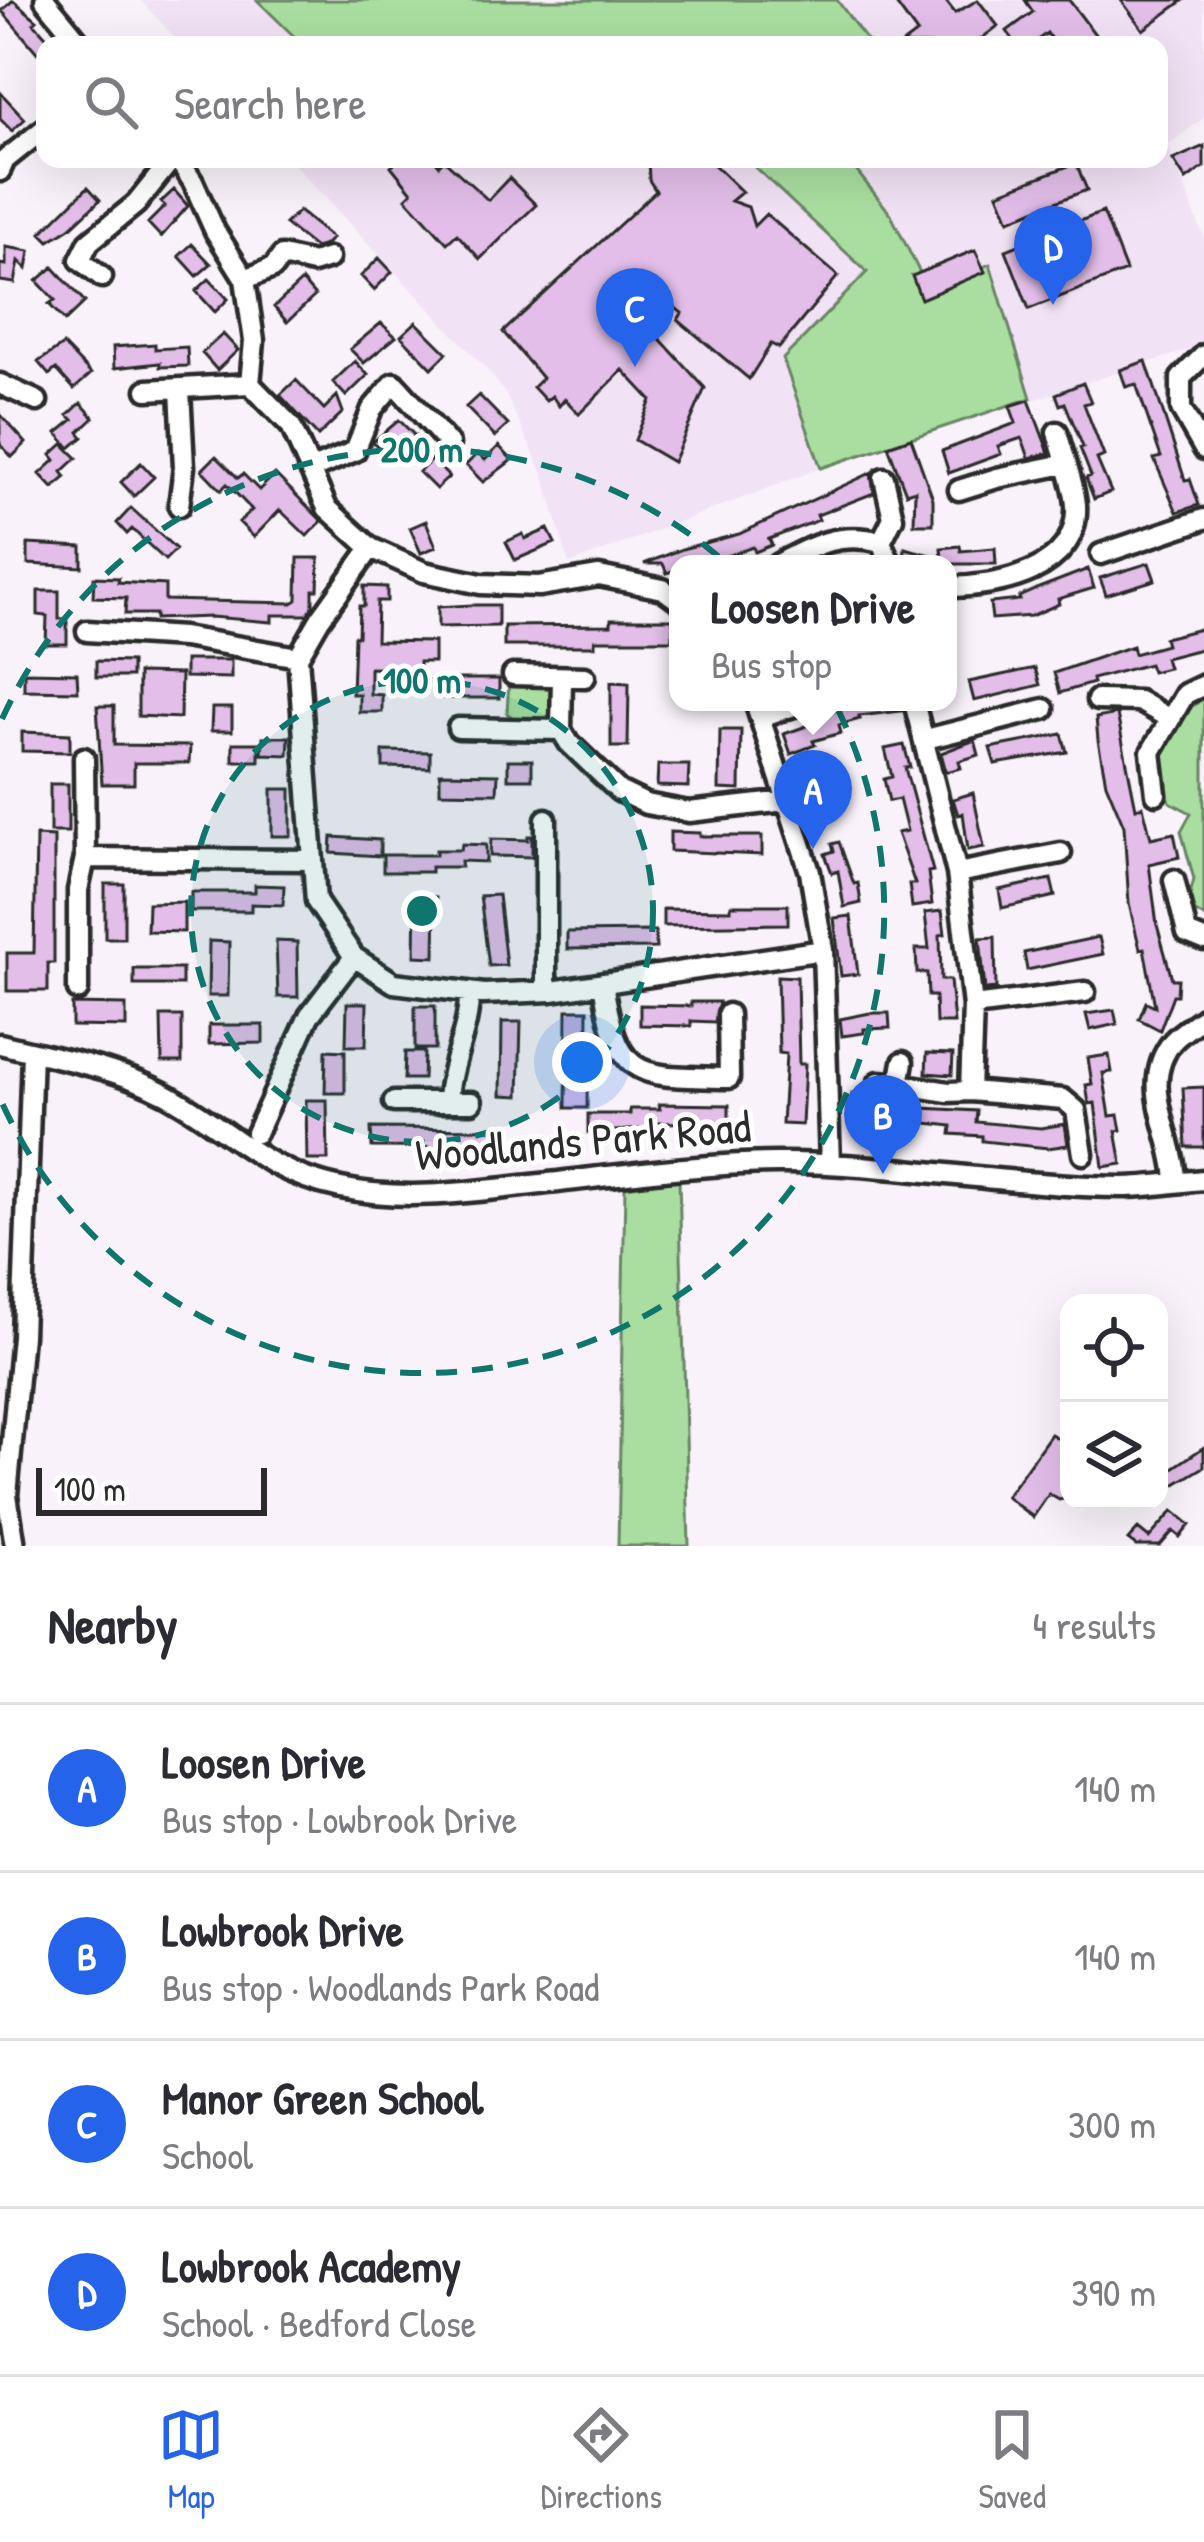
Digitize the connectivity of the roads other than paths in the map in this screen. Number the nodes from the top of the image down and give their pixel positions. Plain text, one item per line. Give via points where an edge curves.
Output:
1 (45, 0) edge
2 (75, 36) edge
3 (36, 135) edge
4 (2, 162) edge
5 (167, 168) edge
6 (182, 168) edge
7 (328, 258) dead end
8 (102, 277) dead end
9 (245, 279) junction
10 (1204, 355) edge
11 (0, 384) edge
12 (250, 384) junction
13 (148, 390) dead end
14 (180, 390) junction
15 (37, 401) dead end
16 (1057, 432) dead end
17 (449, 444) dead end
18 (1204, 449) edge
19 (1065, 464) junction
20 (310, 470) junction
21 (884, 478) dead end
22 (959, 490) dead end
23 (179, 506) dead end
24 (1204, 519) edge
25 (880, 542) junction
26 (371, 548) junction
27 (1101, 554) dead end
28 (795, 555) edge
29 (886, 555) edge
30 (957, 587) edge
31 (669, 593) edge
32 (87, 631) dead end
33 (298, 657) junction
34 (513, 675) dead end
35 (585, 677) dead end
36 (562, 678) junction
37 (1204, 685) edge
38 (1097, 700) dead end
39 (1045, 709) dead end
40 (758, 711) edge
41 (917, 711) edge
42 (1170, 719) junction
43 (458, 728) dead end
44 (561, 730) junction
45 (926, 739) junction
46 (84, 758) dead end
47 (1156, 794) dead end
48 (786, 801) junction
49 (546, 819) dead end
50 (1061, 853) dead end
51 (85, 858) junction
52 (311, 860) junction
53 (957, 873) junction
54 (1174, 880) dead end
55 (1204, 940) edge
56 (823, 950) junction
57 (354, 957) junction
58 (603, 982) junction
59 (78, 990) dead end
60 (546, 990) junction
61 (469, 992) junction
62 (1084, 992) dead end
63 (973, 1006) junction
64 (728, 1013) dead end
65 (1204, 1017) edge
66 (0, 1044) edge
67 (32, 1052) junction
68 (903, 1062) dead end
69 (970, 1090) junction
70 (448, 1100) junction
71 (394, 1102) dead end
72 (472, 1102) dead end
73 (256, 1133) dead end
74 (1083, 1154) dead end
75 (830, 1164) junction
76 (1204, 1180) edge
77 (1177, 1182) junction
78 (15, 1546) edge

1 - 2 street
3 - 4 street
5 - 8 street via 89,242 80,260
6 - 9 street
7 - 9 street via 282,256
9 - 12 street via 254,341
10 - 18 street via 1181,378 1181,410
11 - 15 street
12 - 14 street
12 - 20 street via 291,426
13 - 14 street
14 - 23 street
16 - 19 street
17 - 20 street via 394,383 371,409 355,451
19 - 22 street
19 - 30 street via 1076,508 1069,541 1035,571
20 - 26 street via 327,508
21 - 25 street via 893,518
24 - 27 street
25 - 28 street via 855,535
25 - 29 street
26 - 31 street via 424,572 481,584 599,576
26 - 33 street
32 - 33 street
33 - 52 street
34 - 36 street
35 - 36 street
36 - 44 street
37 - 42 street via 1184,694
38 - 42 street via 1138,701
39 - 45 street
40 - 48 street
41 - 45 street
42 - 47 street via 1150,752
43 - 44 street
44 - 48 street via 619,790 646,805 688,812
45 - 53 street
46 - 51 street
48 - 56 street via 810,872
49 - 60 street
50 - 53 street
51 - 52 street
51 - 59 street
52 - 57 street via 316,902
53 - 63 street
54 - 55 street via 1186,933
56 - 58 street
56 - 75 street
57 - 61 street via 394,982
57 - 73 street via 261,1097
58 - 60 street
58 - 64 street via 618,1046 655,1076 729,1078
60 - 61 street
61 - 70 street
62 - 63 street
63 - 69 street
65 - 77 street via 1172,1042 1156,1080
66 - 67 street, Woodlands Park Road
67 - 75 street, Woodlands Park Road via 166,1094 278,1168 364,1192 470,1192 693,1165
67 - 78 street via 22,1336 7,1495
68 - 69 street via 889,1083
69 - 74 street via 1071,1102
70 - 71 street
70 - 72 street
75 - 77 street, Woodlands Park Road via 1124,1187
76 - 77 street, Woodlands Park Road

